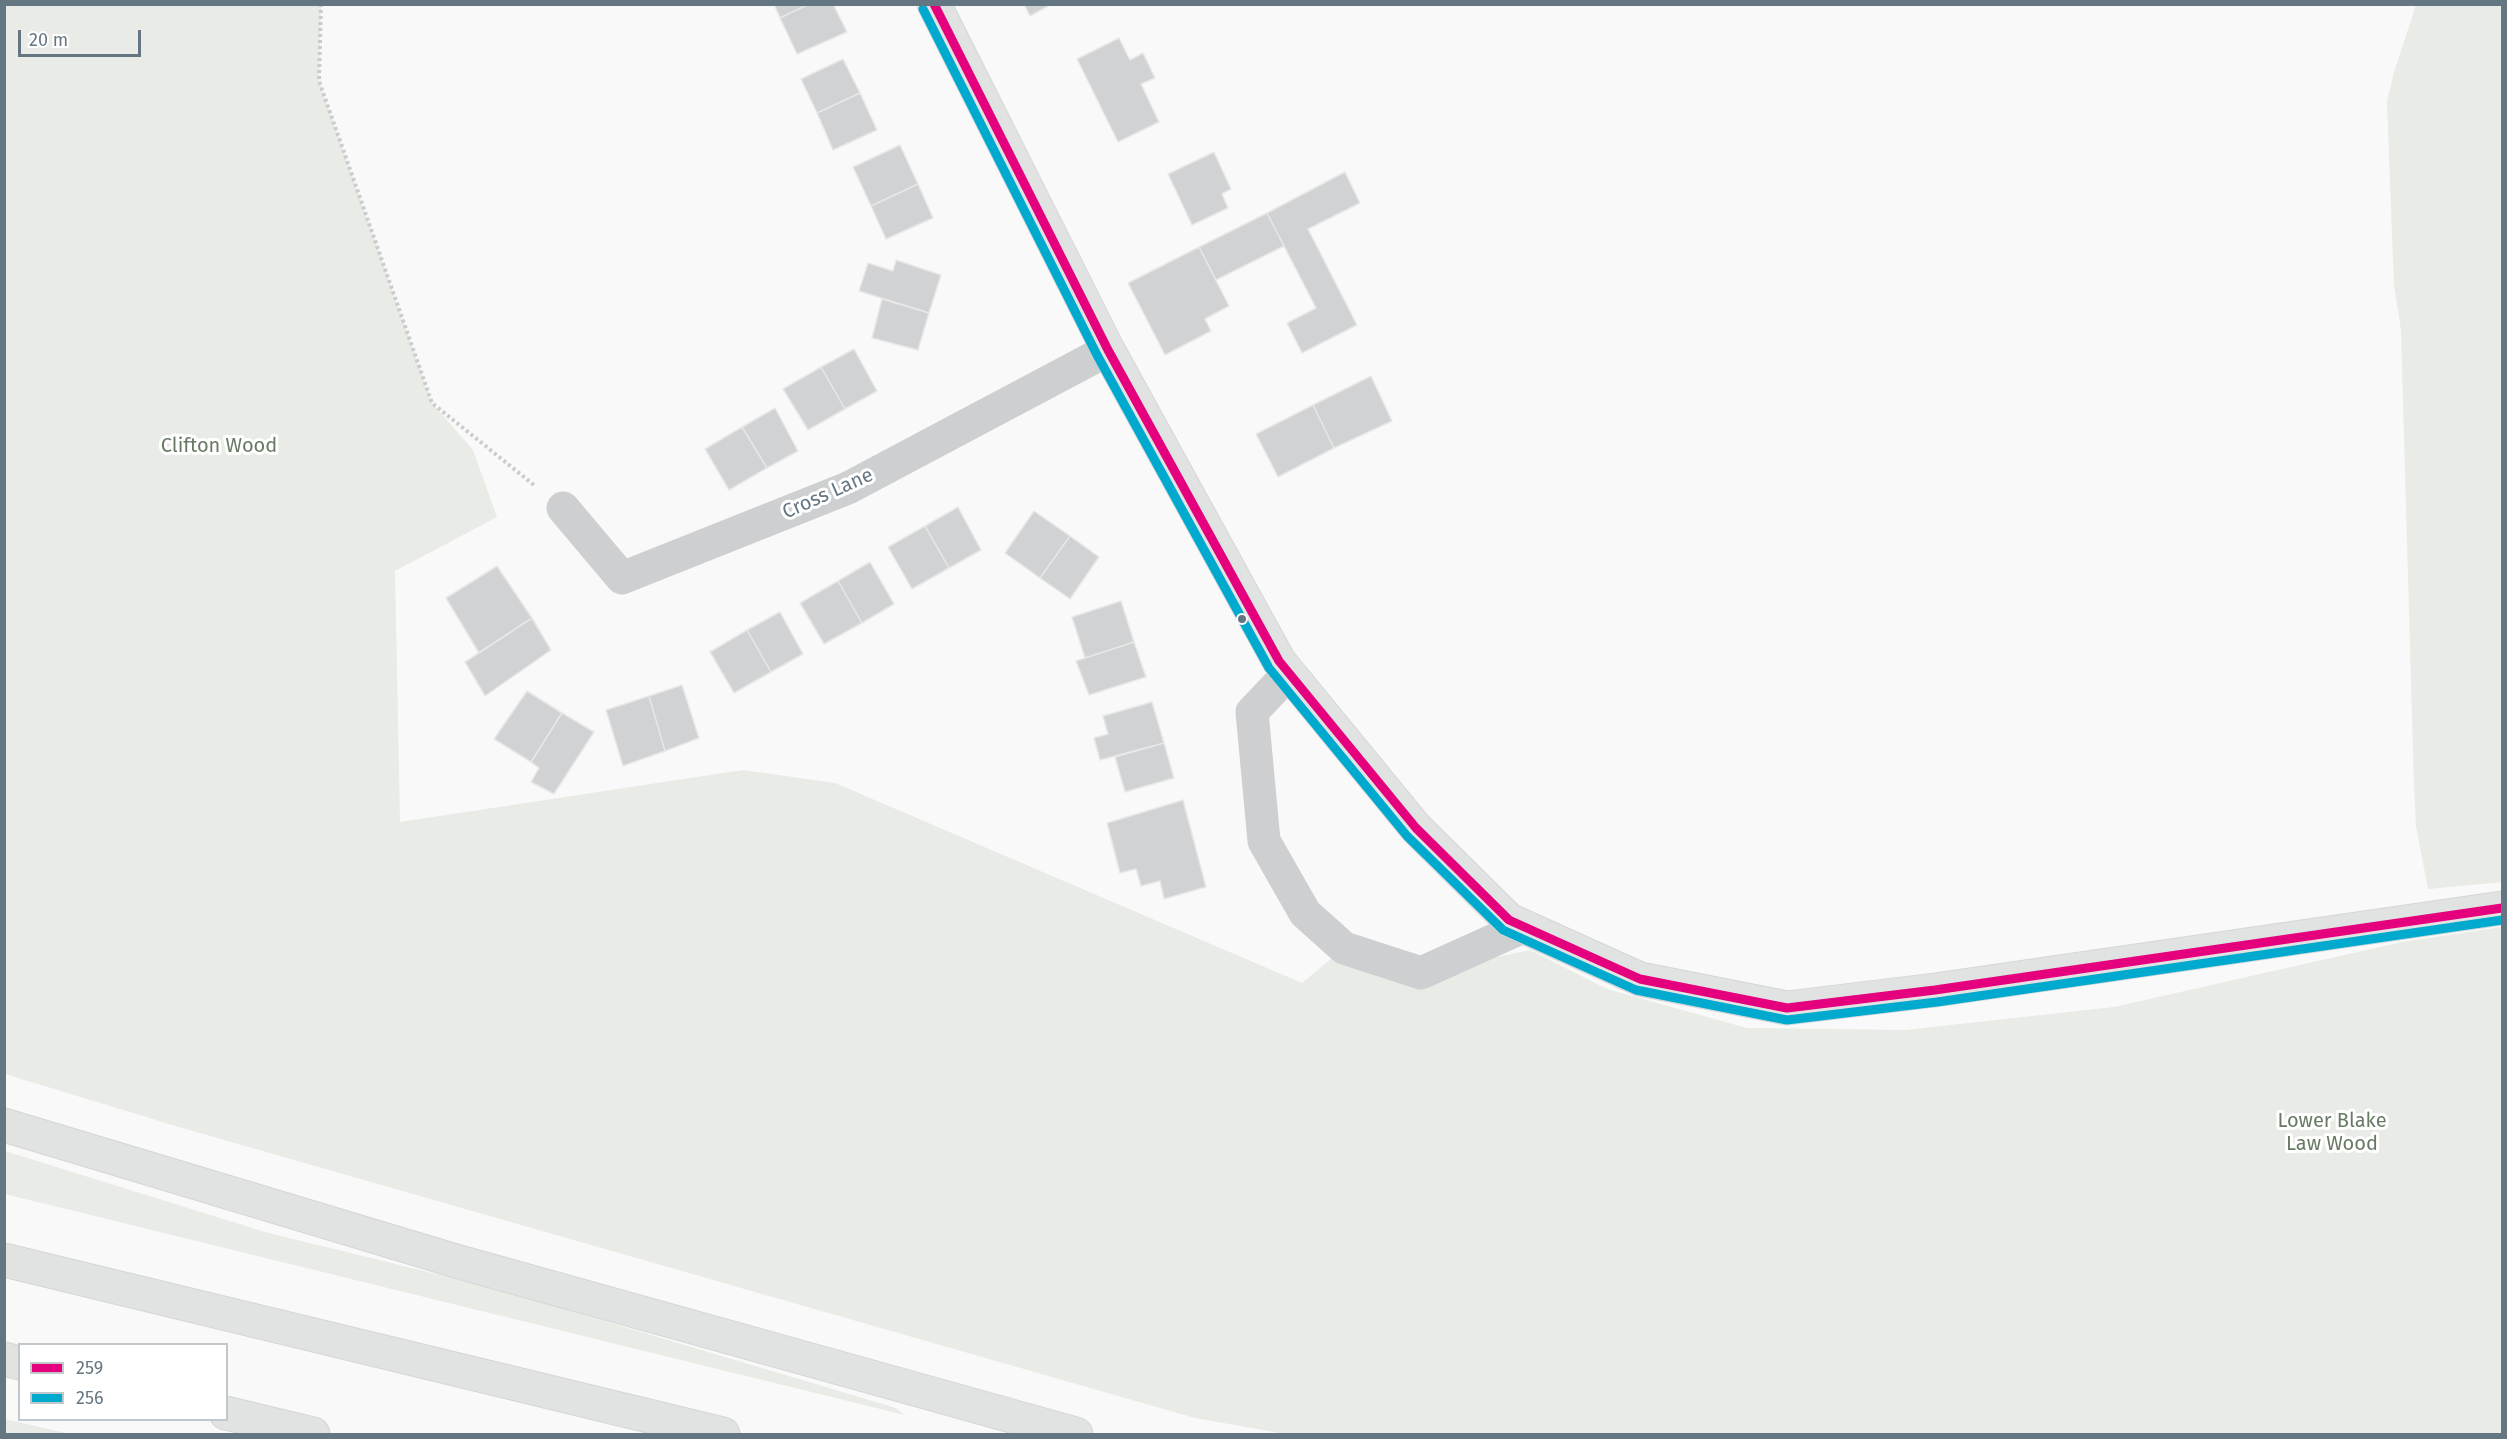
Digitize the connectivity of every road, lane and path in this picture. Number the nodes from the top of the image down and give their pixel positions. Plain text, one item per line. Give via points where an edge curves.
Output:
1 (321, 4) edge
2 (934, 4) edge
3 (1108, 350) junction
4 (563, 508) joint
5 (1290, 673) junction
6 (2502, 908) edge
7 (1523, 927) junction
8 (4, 1125) edge
9 (4, 1260) edge
10 (228, 1413) edge
11 (314, 1434) edge
12 (723, 1434) edge
13 (1076, 1434) edge

1 - 4 path via 319,81 432,403
2 - 3 main road
3 - 4 street, Cross Lane via 848,488 622,578
3 - 5 main road
5 - 7 main road via 1416,828 1509,920
5 - 7 street via 1252,712 1264,841 1305,912 1344,948 1421,973
6 - 7 main road via 1947,989 1787,1008 1640,979
8 - 13 main road via 456,1262
9 - 12 main road
10 - 11 main road

